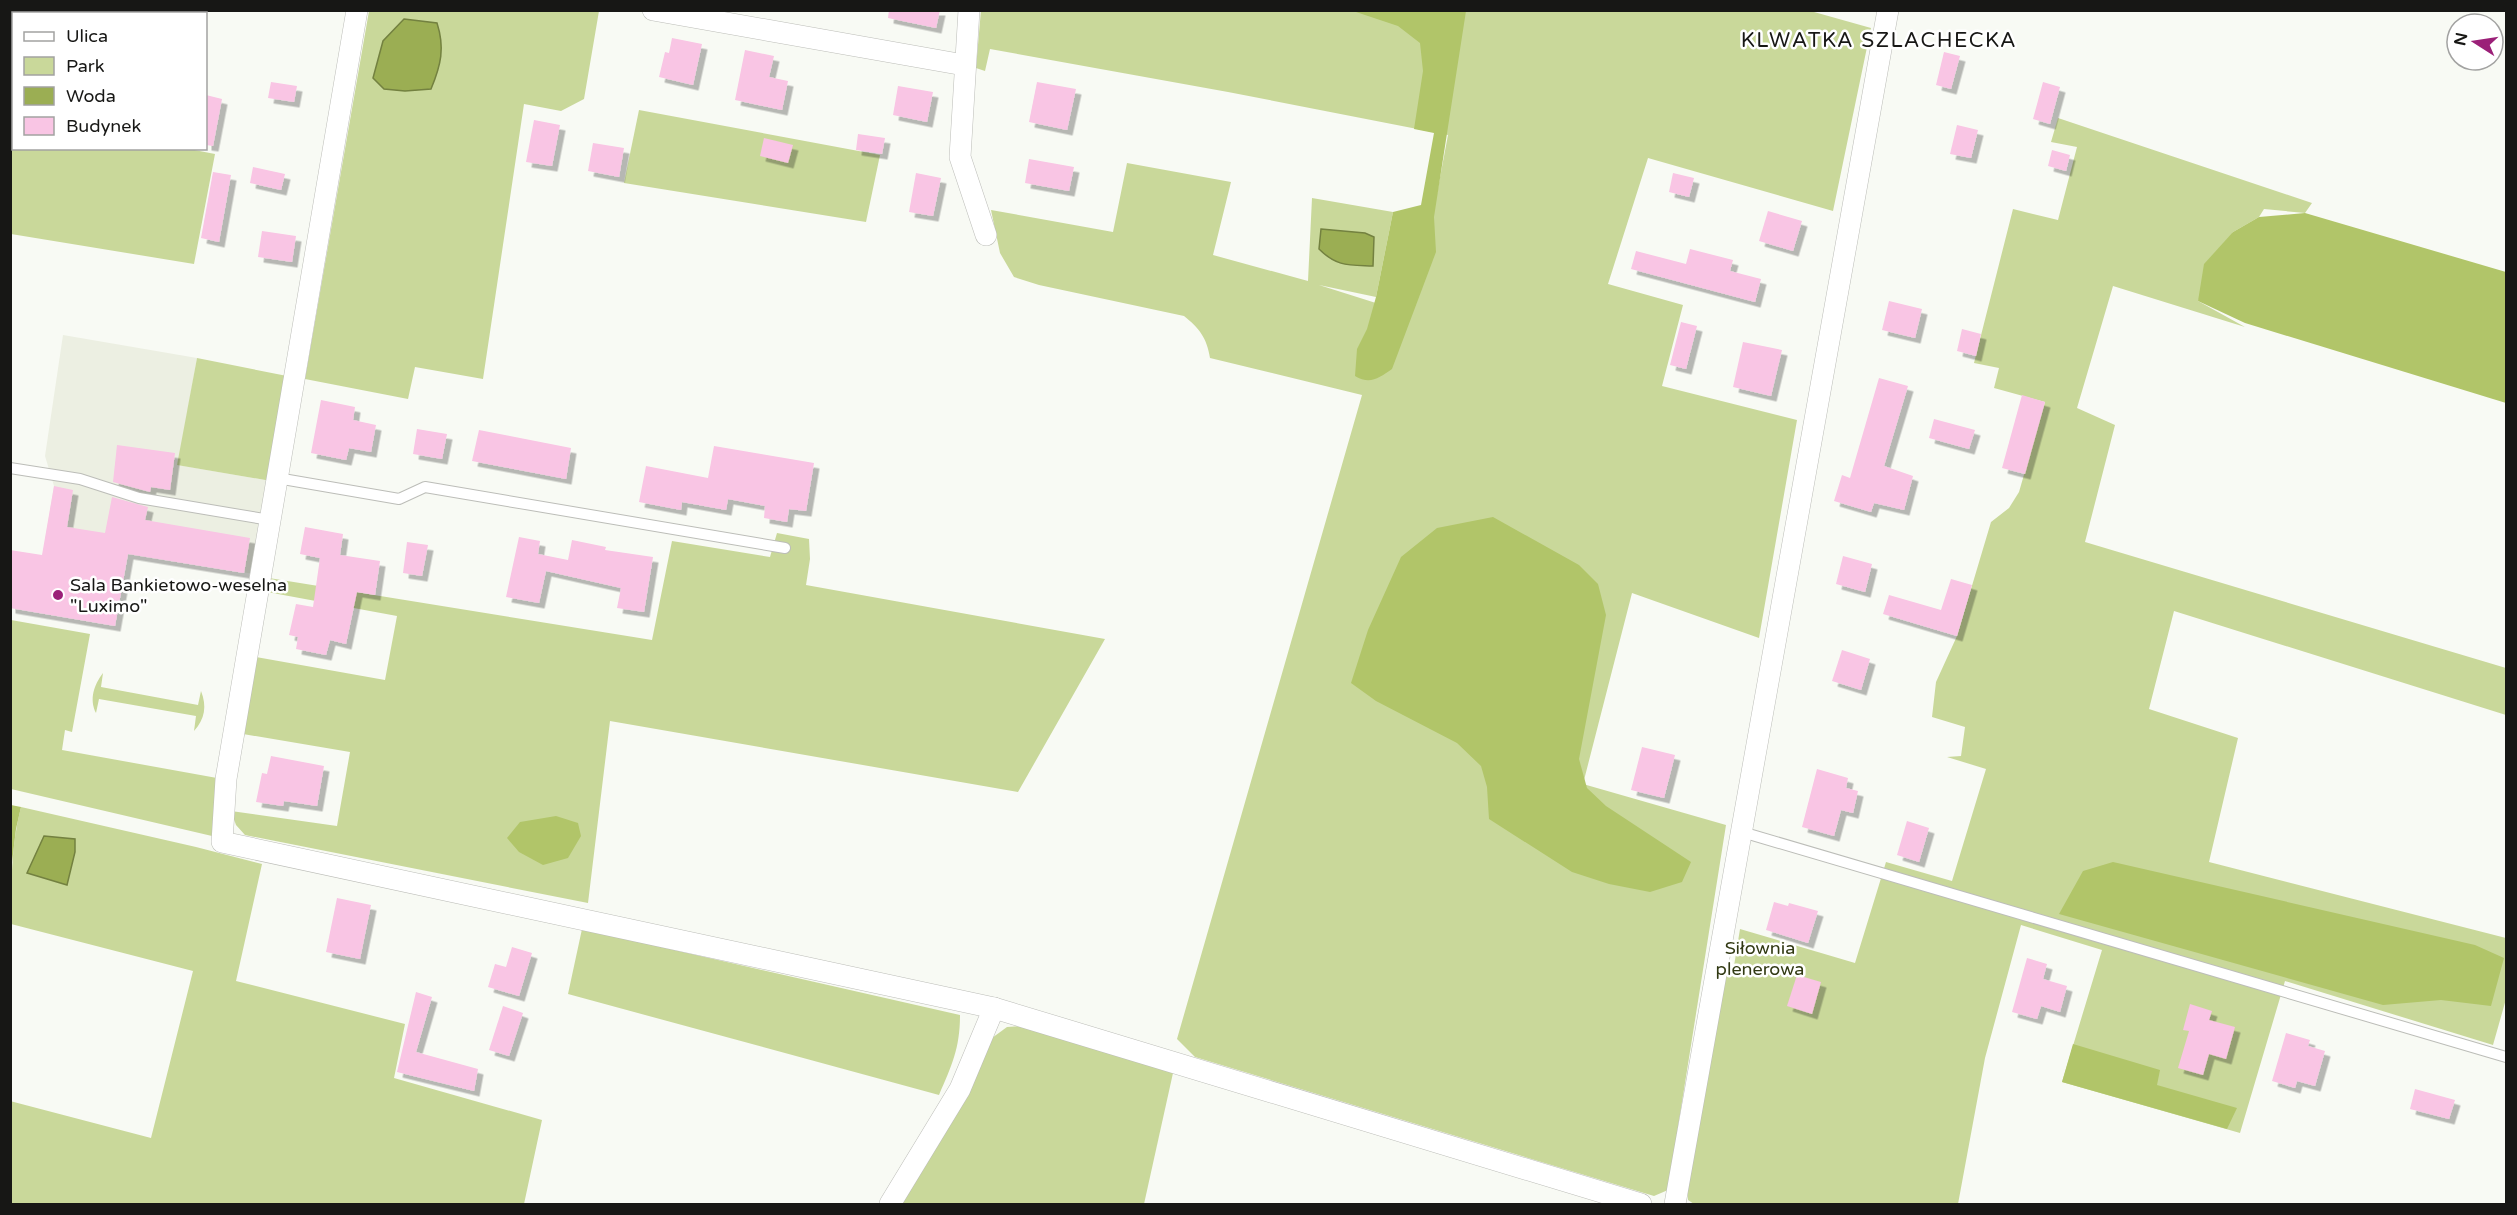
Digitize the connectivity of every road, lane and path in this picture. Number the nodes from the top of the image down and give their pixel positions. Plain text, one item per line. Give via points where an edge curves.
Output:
1 (357, 10) edge
2 (653, 10) edge
3 (969, 10) edge
4 (1888, 10) edge
5 (964, 64) junction
6 (987, 235) dead end
7 (10, 468) edge
8 (277, 478) junction
9 (270, 520) junction
10 (785, 548) dead end
11 (1742, 832) junction
12 (994, 1008) junction
13 (2506, 1057) edge
14 (890, 1204) edge
15 (1641, 1204) edge
16 (1675, 1204) edge

1 - 8 street
2 - 5 street
3 - 5 street
4 - 11 street
5 - 6 street via 960,157
7 - 9 lane via 80,479 139,498
8 - 9 street
8 - 10 lane via 399,499 425,487
9 - 12 street via 226,779 222,842
11 - 13 lane
11 - 16 street
12 - 14 street via 960,1089
12 - 15 street

